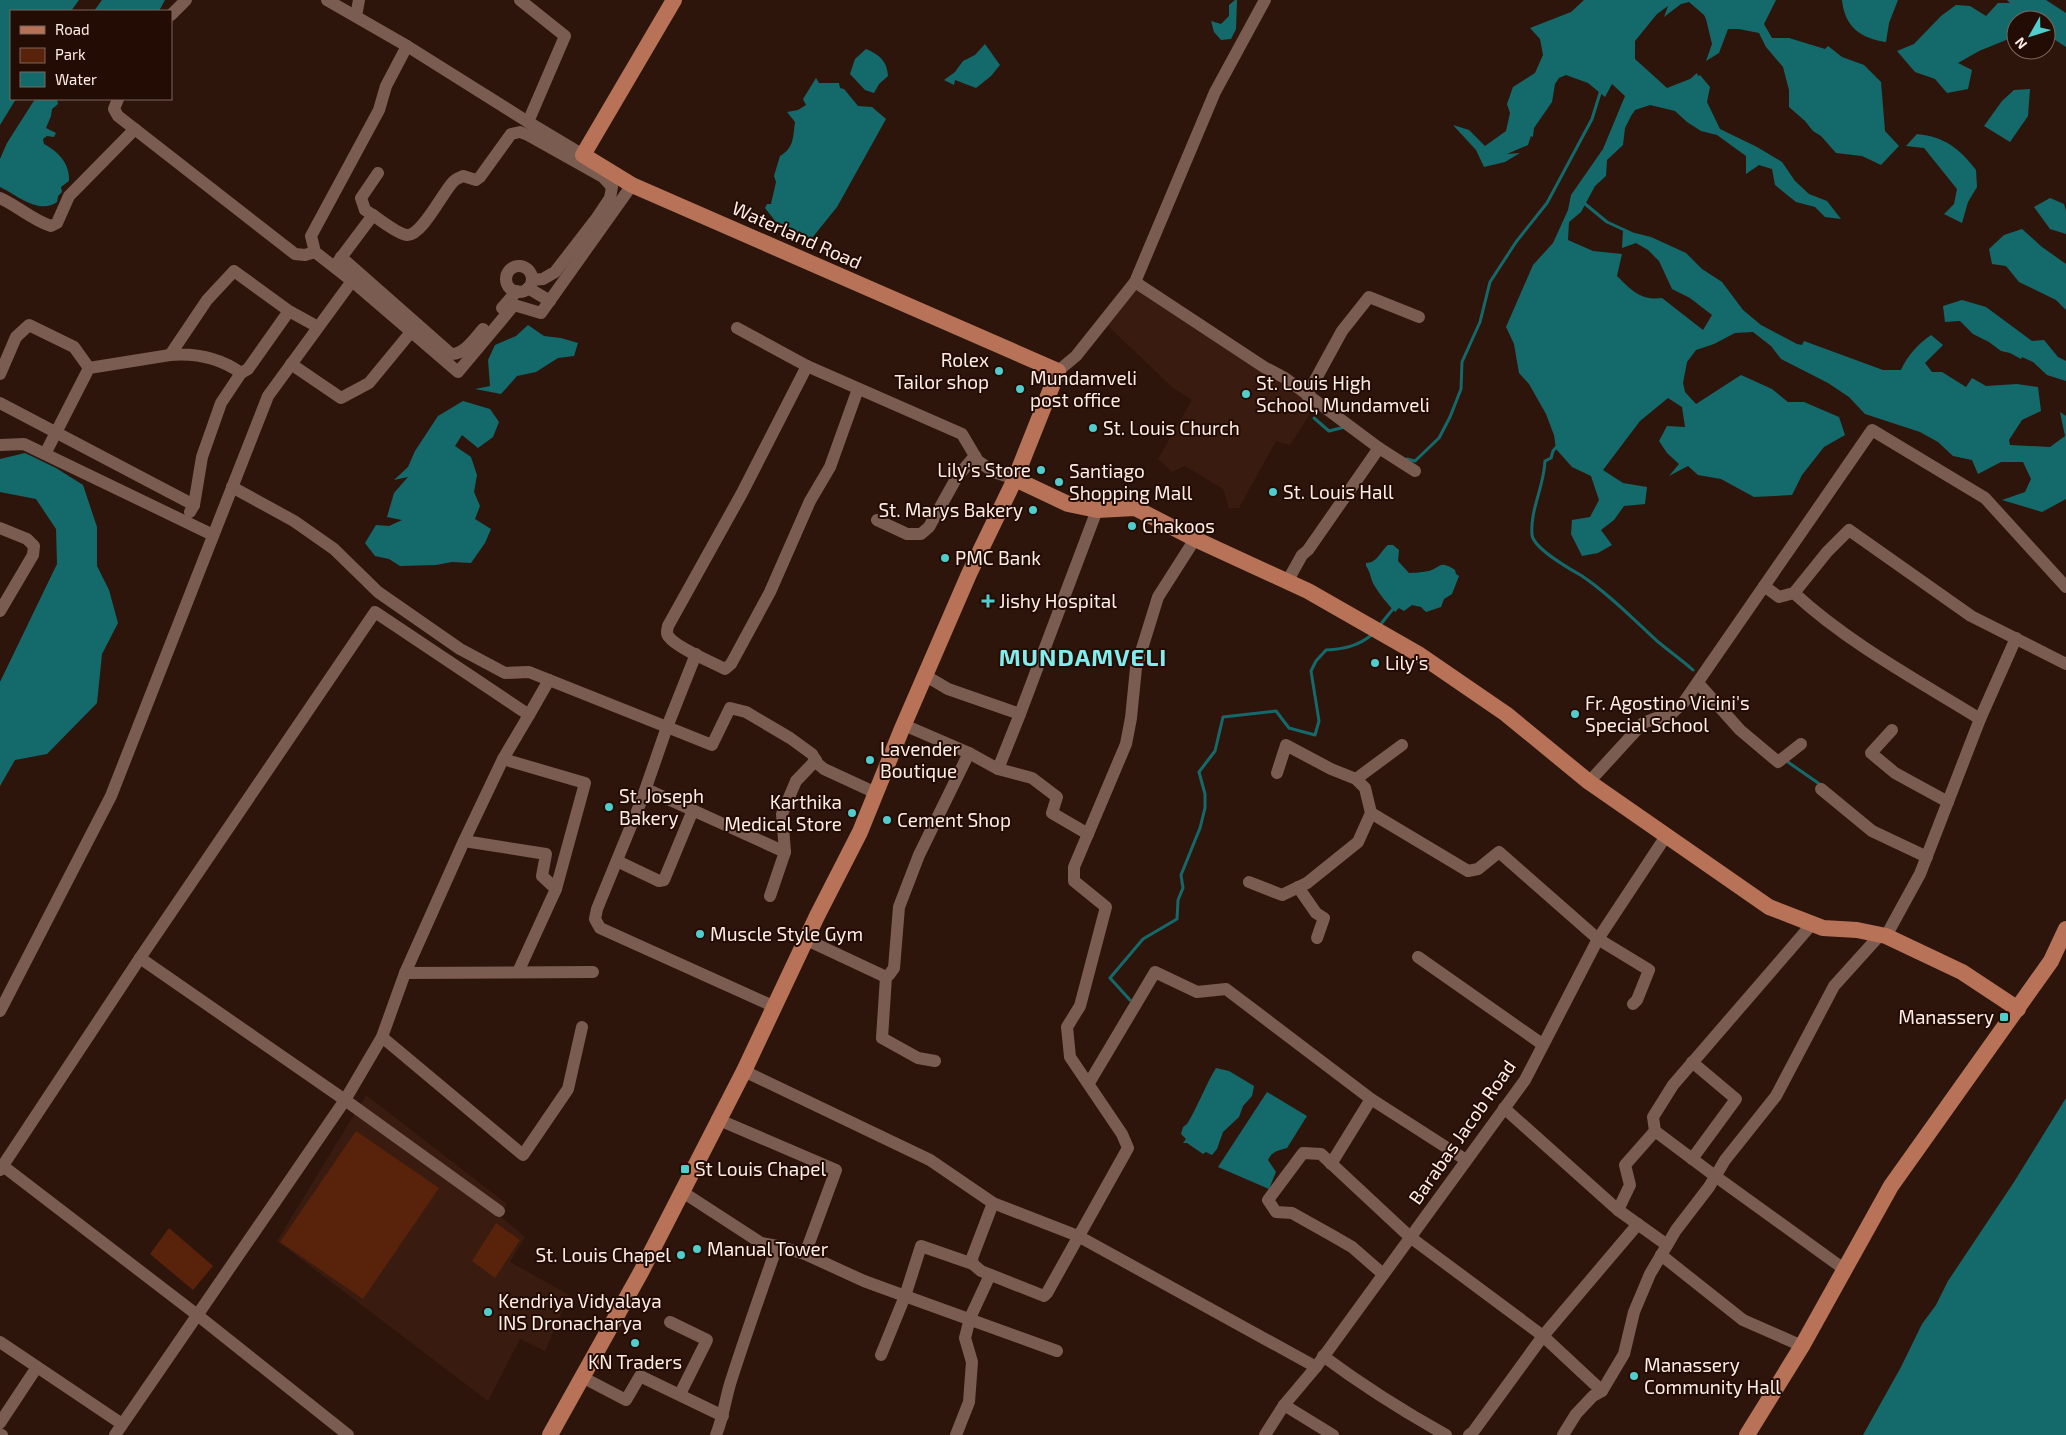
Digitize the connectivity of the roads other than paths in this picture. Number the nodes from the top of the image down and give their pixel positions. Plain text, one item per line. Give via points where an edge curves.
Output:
1 (186, 0) edge
2 (327, 0) edge
3 (359, 0) edge
4 (520, 0) edge
5 (674, 0) edge
6 (1265, 0) edge
7 (172, 13) edge
8 (356, 16) junction
9 (407, 46) junction
10 (118, 100) edge
11 (528, 122) junction
12 (134, 129) junction
13 (583, 155) junction
14 (378, 173) dead end
15 (632, 185) junction
16 (0, 198) edge
17 (373, 216) junction
18 (314, 252) junction
19 (338, 262) junction
20 (352, 281) junction
21 (1135, 282) junction
22 (525, 286) junction
23 (550, 301) junction
24 (289, 311) junction
25 (1419, 317) dead end
26 (318, 327) junction
27 (737, 328) dead end
28 (411, 332) junction
29 (170, 355) junction
30 (290, 364) junction
31 (807, 366) junction
32 (89, 368) junction
33 (1058, 371) junction
34 (241, 373) junction
35 (0, 374) edge
36 (858, 389) junction
37 (1307, 394) junction
38 (0, 403) edge
39 (56, 434) junction
40 (0, 445) edge
41 (1379, 448) junction
42 (45, 454) junction
43 (975, 456) junction
44 (1415, 471) dead end
45 (1015, 479) junction
46 (232, 487) junction
47 (194, 505) junction
48 (1097, 510) junction
49 (877, 520) dead end
50 (184, 521) junction
51 (0, 528) edge
52 (213, 535) junction
53 (1195, 540) junction
54 (1287, 582) junction
55 (1764, 586) junction
56 (2066, 587) edge
57 (1794, 592) junction
58 (0, 611) edge
59 (2016, 638) junction
60 (696, 654) junction
61 (2066, 664) edge
62 (926, 676) junction
63 (549, 680) junction
64 (1698, 683) junction
65 (1020, 714) junction
66 (529, 715) junction
67 (1980, 719) junction
68 (904, 725) junction
69 (667, 728) junction
70 (1892, 730) dead end
71 (1801, 744) dead end
72 (1402, 745) dead end
73 (969, 752) junction
74 (503, 759) junction
75 (816, 760) junction
76 (998, 769) junction
77 (1277, 773) dead end
78 (1356, 779) junction
79 (1589, 782) junction
80 (646, 789) junction
81 (1821, 789) dead end
82 (876, 793) junction
83 (1948, 802) junction
84 (693, 810) junction
85 (1371, 813) junction
86 (1088, 834) junction
87 (1666, 836) junction
88 (464, 841) junction
89 (785, 852) junction
90 (1927, 857) junction
91 (616, 861) junction
92 (1249, 882) dead end
93 (1298, 887) junction
94 (556, 889) junction
95 (770, 896) dead end
96 (1812, 924) junction
97 (2066, 929) edge
98 (1883, 936) junction
99 (1317, 938) dead end
100 (1598, 939) junction
101 (806, 940) junction
102 (1418, 957) dead end
103 (140, 958) junction
104 (518, 972) junction
105 (593, 972) dead end
106 (405, 973) junction
107 (886, 977) junction
108 (1633, 1004) dead end
109 (775, 1007) junction
110 (2018, 1009) junction
111 (0, 1011) edge
112 (582, 1027) dead end
113 (382, 1037) junction
114 (1542, 1044) junction
115 (935, 1061) dead end
116 (1692, 1062) junction
117 (744, 1070) junction
118 (1089, 1083) junction
119 (1371, 1099) junction
120 (345, 1100) junction
121 (1504, 1108) junction
122 (717, 1120) junction
123 (1655, 1131) junction
124 (1692, 1159) junction
125 (1466, 1160) junction
126 (1332, 1164) junction
127 (1, 1168) edge
128 (1715, 1176) junction
129 (681, 1191) junction
130 (993, 1203) junction
131 (1618, 1210) junction
132 (499, 1211) dead end
133 (1638, 1224) junction
134 (1078, 1236) junction
135 (1410, 1237) junction
136 (777, 1246) junction
137 (1664, 1250) junction
138 (805, 1254) junction
139 (973, 1264) junction
140 (1844, 1269) junction
141 (1383, 1274) junction
142 (990, 1275) junction
143 (905, 1296) junction
144 (196, 1314) junction
145 (970, 1318) junction
146 (670, 1322) dead end
147 (1543, 1336) junction
148 (1802, 1346) junction
149 (2, 1348) edge
150 (1058, 1351) dead end
151 (881, 1355) dead end
152 (1322, 1356) junction
153 (37, 1367) junction
154 (1316, 1367) junction
155 (582, 1378) junction
156 (1602, 1391) junction
157 (680, 1394) junction
158 (1284, 1405) junction
159 (724, 1416) junction
160 (0, 1423) edge
161 (118, 1430) edge
162 (348, 1435) edge
163 (550, 1435) edge
164 (716, 1435) edge
165 (956, 1435) edge
166 (1265, 1435) edge
167 (1333, 1435) edge
168 (1446, 1435) edge
169 (1468, 1435) edge
170 (1564, 1435) edge
171 (1747, 1435) edge

1 - 7 street
2 - 8 street
3 - 8 street
4 - 11 street via 565,36
5 - 13 main road
6 - 21 street via 1215,92
8 - 9 street
9 - 11 street
9 - 18 street via 386,86 379,110 315,226 311,236
10 - 12 street via 114,109
11 - 13 street
12 - 16 street via 69,196 57,223 50,226 40,222
12 - 18 street via 295,254
13 - 15 main road, Waterland Road
14 - 17 street via 361,198 365,210
15 - 23 street
15 - 33 main road, Waterland Road
17 - 19 street
17 - 22 street via 402,233 413,234 453,181 463,176 476,180 511,134 520,132 528,135 603,177 612,187 610,198 596,220 555,272
18 - 19 street
19 - 20 street
19 - 22 street via 451,354 463,350
20 - 26 street
20 - 28 street
21 - 33 street via 1076,356
21 - 37 street
22 - 23 street
23 - 28 street via 541,313 514,305 458,372
24 - 26 street
24 - 29 street via 234,271 207,300
24 - 34 street via 248,369
25 - 37 street via 1369,297 1342,331
26 - 30 street
27 - 31 street
28 - 30 street via 369,384 341,398
29 - 32 street
29 - 34 street via 214,359
30 - 46 street via 268,396
31 - 36 street
31 - 60 street via 742,493 668,626 669,638
32 - 35 street via 74,347 29,325 16,338
32 - 39 street
33 - 45 main road
34 - 47 street via 222,403 202,458
36 - 43 street via 962,434
36 - 60 street via 830,467 810,501 770,592 731,664 726,669
37 - 41 street
38 - 39 street
39 - 42 street
39 - 47 street
40 - 42 street via 24,444
41 - 44 street
41 - 54 street via 1302,555
42 - 50 street
43 - 45 street via 986,468
43 - 49 street via 957,477 929,527 921,534 907,534
45 - 48 main road via 1068,504
45 - 62 main road via 972,566
46 - 52 street
46 - 63 street via 294,521 334,549 378,592 460,649 505,673 529,672
47 - 50 street
48 - 53 main road via 1135,508
48 - 65 street
50 - 52 street
51 - 58 street via 28,539 34,546 34,555
52 - 111 street via 111,796
53 - 54 main road
53 - 86 street via 1158,597 1136,668 1126,744
54 - 79 main road via 1420,656 1506,714
55 - 56 street via 1872,430 1985,498
55 - 57 street via 1779,597
55 - 64 street
57 - 59 street via 1850,530 1971,616
57 - 67 street via 1810,608 1887,662
59 - 61 street
59 - 67 street
60 - 69 street
62 - 65 street via 948,689
62 - 68 main road
63 - 66 street
63 - 69 street
64 - 71 street via 1740,730 1778,762
64 - 79 street via 1667,718 1656,718 1643,724
65 - 76 street
66 - 74 street
66 - 103 street via 375,612
67 - 83 street
68 - 73 street
68 - 82 main road
69 - 75 street via 712,745 730,708 746,712 790,738
69 - 80 street
70 - 83 street via 1871,753 1895,773
72 - 78 street
73 - 76 street
73 - 107 street via 919,855 899,906 894,968
74 - 88 street
74 - 94 street via 585,783
75 - 82 street via 824,768
75 - 89 street via 796,781 782,814
76 - 86 street via 1032,778 1057,797 1052,813
77 - 78 street via 1286,745
78 - 85 street via 1365,788
79 - 87 main road
80 - 84 street
80 - 91 street
81 - 90 street via 1872,832
82 - 101 main road
83 - 90 street
84 - 89 street
84 - 91 street via 664,880 659,882
85 - 93 street via 1358,842
85 - 100 street via 1468,871 1478,869 1500,852
86 - 118 street via 1074,867 1074,881 1106,907 1080,1006 1067,1027 1070,1057
87 - 96 main road via 1769,907
87 - 100 street, Barabas Jacob Road
88 - 94 street via 546,854 542,876
88 - 106 street
89 - 95 street
90 - 98 street
91 - 109 street via 597,909 596,919 600,928
92 - 93 street via 1282,894
93 - 99 street via 1316,913 1324,918
94 - 104 street
96 - 98 main road
96 - 116 street
97 - 110 main road via 2051,961
98 - 110 main road via 1962,972
98 - 128 street via 1834,986 1776,1096
100 - 108 street via 1649,970
100 - 114 street, Barabas Jacob Road
101 - 107 street
101 - 109 main road
102 - 114 street
103 - 120 street
103 - 127 street
104 - 105 street
104 - 106 street
106 - 113 street
107 - 115 street via 882,1038 918,1058
109 - 117 main road
110 - 140 main road via 1925,1135 1891,1186
112 - 113 street via 568,1089 523,1155
113 - 120 street
114 - 121 street, Barabas Jacob Road via 1525,1080
116 - 123 street via 1672,1085 1653,1117
116 - 124 street via 1736,1100
117 - 122 main road
117 - 130 street via 930,1160
118 - 119 street via 1155,972 1197,992 1226,989
118 - 134 street via 1128,1148
119 - 125 street
119 - 126 street
120 - 132 street
120 - 144 street
121 - 125 street, Barabas Jacob Road
121 - 131 street
122 - 129 main road
122 - 138 street via 836,1170
123 - 124 street
123 - 131 street via 1625,1165 1630,1185
124 - 128 street
125 - 135 street, Barabas Jacob Road
126 - 135 street
126 - 141 street via 1321,1154 1302,1153 1268,1200 1276,1212 1292,1213 1352,1247
127 - 144 street
128 - 137 street
128 - 140 street
129 - 136 street via 761,1243
129 - 155 main road via 633,1288
130 - 134 street
130 - 139 street via 972,1258
131 - 133 street
133 - 137 street
133 - 147 street
134 - 142 street via 1044,1296
134 - 154 street
135 - 141 street, Barabas Jacob Road
135 - 147 street
136 - 138 street
136 - 159 street via 725,1402
137 - 148 street via 1742,1320
137 - 156 street via 1634,1312 1624,1354
138 - 143 street via 864,1282
139 - 142 street
139 - 143 street via 921,1246
140 - 148 main road
141 - 152 street, Barabas Jacob Road
142 - 145 street
143 - 145 street
143 - 151 street
144 - 161 street
144 - 162 street
145 - 150 street
145 - 165 street via 965,1338 972,1362 969,1402
146 - 157 street via 707,1340
147 - 156 street
147 - 169 street
148 - 171 main road
149 - 153 street
152 - 154 street, Barabas Jacob Road
152 - 168 street via 1359,1383
153 - 160 street
153 - 161 street
154 - 158 street, Barabas Jacob Road
155 - 157 street via 626,1400 640,1376
155 - 163 main road
156 - 170 street via 1576,1414
157 - 159 street
158 - 166 street, Barabas Jacob Road
158 - 167 street
159 - 164 street

